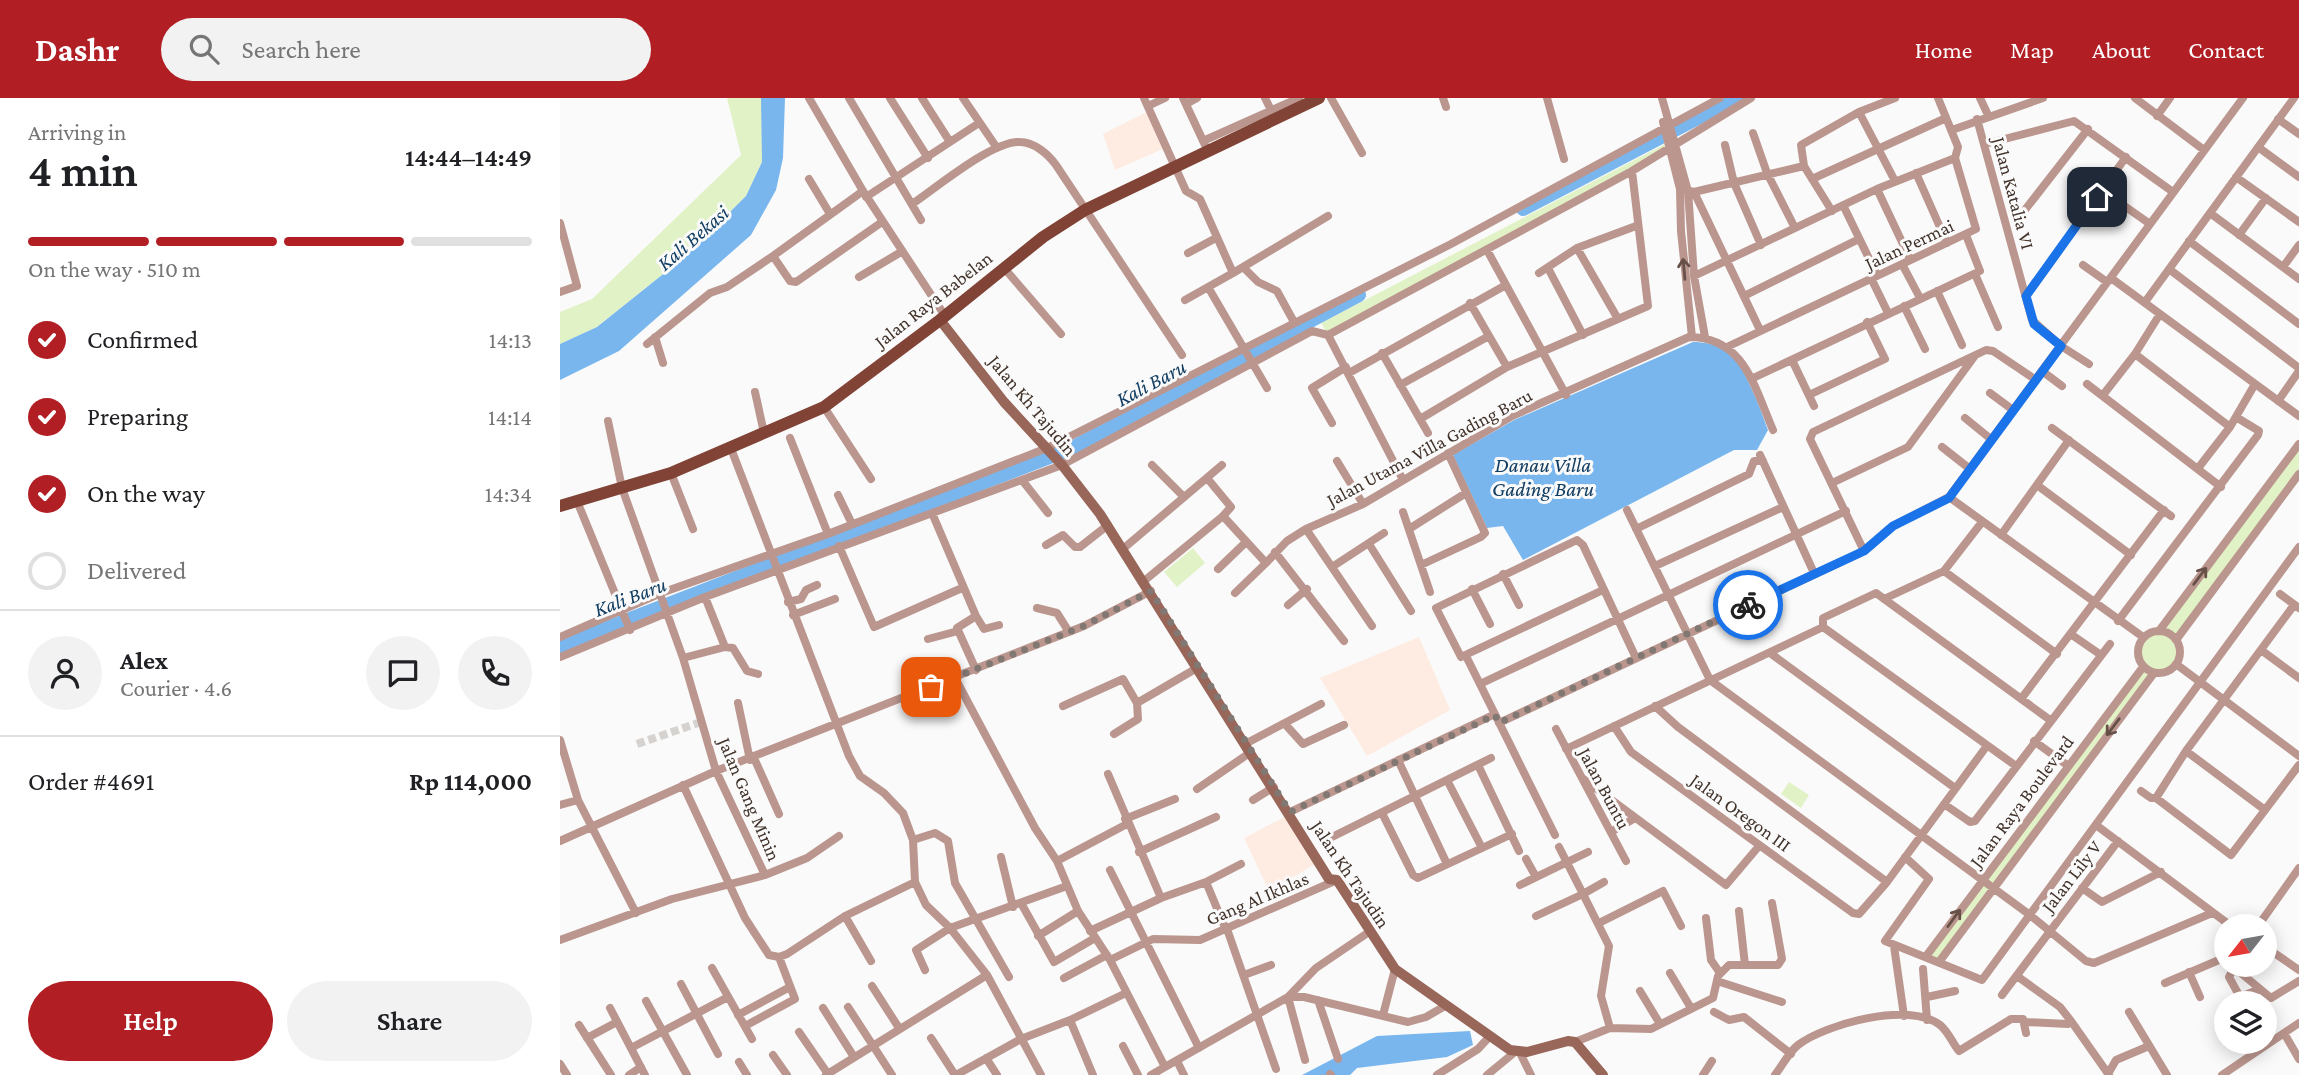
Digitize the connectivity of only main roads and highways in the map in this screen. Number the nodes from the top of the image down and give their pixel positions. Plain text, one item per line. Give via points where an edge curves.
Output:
1 (1319, 98) edge
2 (560, 506) edge

1 - 2 main road, Jalan Raya Babelan via 1206,146 1176,166 1085,210 1043,237 824,407 671,472

